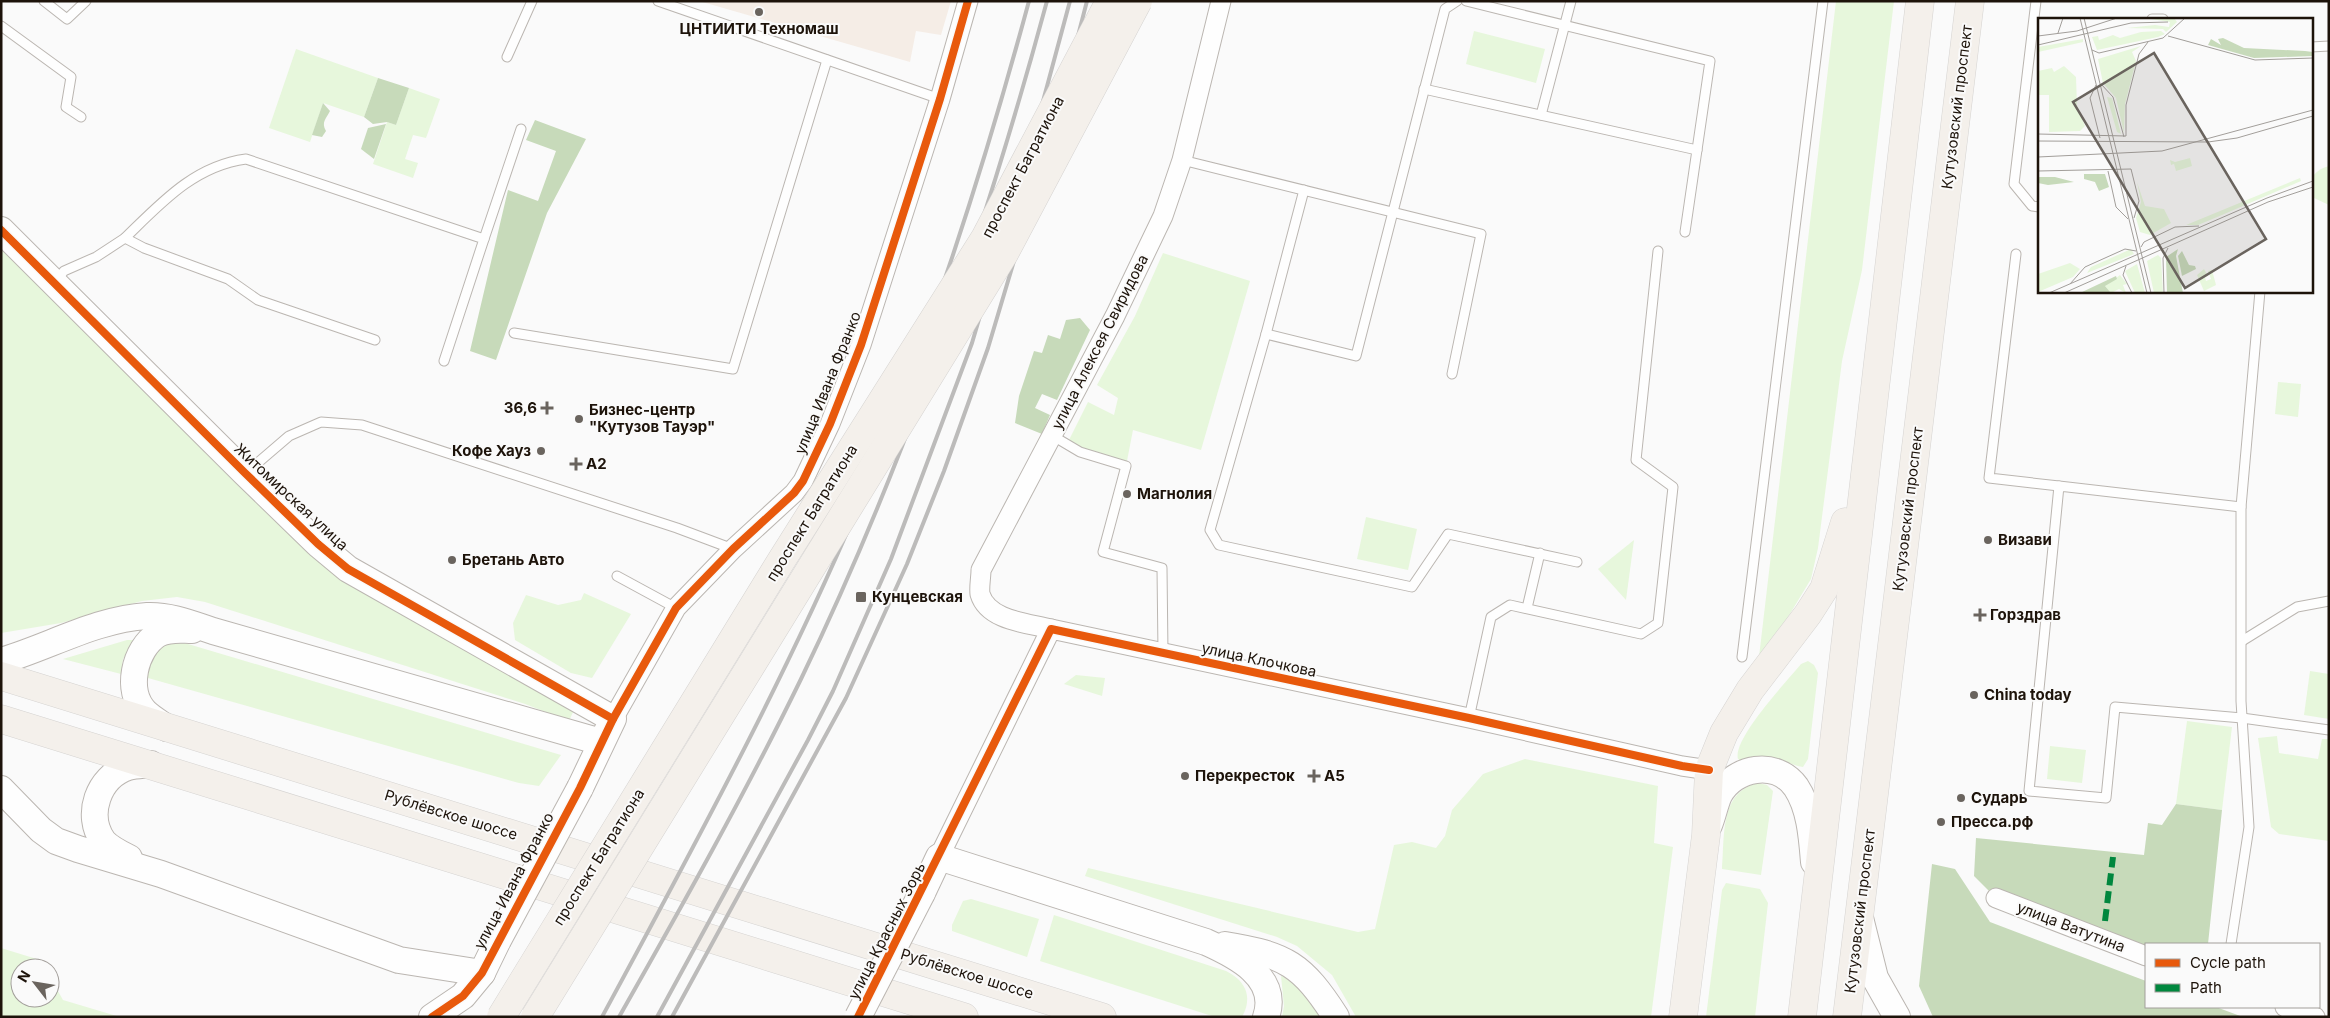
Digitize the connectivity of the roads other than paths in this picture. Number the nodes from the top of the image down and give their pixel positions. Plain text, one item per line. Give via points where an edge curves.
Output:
1 (44, 1) edge
2 (86, 1) edge
3 (532, 1) edge
4 (658, 1) edge
5 (968, 1) edge
6 (1110, 1) edge
7 (1138, 1) edge
8 (1221, 1) edge
9 (1457, 1) edge
10 (1466, 1) edge
11 (1571, 1) edge
12 (1823, 1) edge
13 (1920, 1) edge
14 (1970, 1) edge
15 (2036, 1) edge
16 (1, 26) edge
17 (1564, 27) junction
18 (2329, 46) edge
19 (2312, 47) edge
20 (507, 58) dead end
21 (826, 60) junction
22 (1424, 89) junction
23 (940, 99) junction
24 (1541, 115) junction
25 (81, 117) dead end
26 (521, 129) dead end
27 (1696, 150) junction
28 (1182, 160) junction
29 (1304, 190) junction
30 (2038, 207) edge
31 (1392, 212) junction
32 (1, 230) edge
33 (1685, 232) dead end
34 (125, 238) junction
35 (484, 239) junction
36 (1658, 251) dead end
37 (2016, 254) dead end
38 (54, 283) junction
39 (2260, 292) edge
40 (514, 333) dead end
41 (1266, 334) junction
42 (375, 340) dead end
43 (444, 361) dead end
44 (1452, 374) dead end
45 (1869, 429) junction
46 (1053, 436) junction
47 (245, 474) junction
48 (2059, 486) junction
49 (2241, 507) junction
50 (733, 549) junction
51 (1540, 554) junction
52 (1577, 562) dead end
53 (617, 576) dead end
54 (2329, 601) edge
55 (676, 608) junction
56 (1527, 608) junction
57 (1051, 629) junction
58 (213, 631) junction
59 (2242, 641) junction
60 (1163, 654) junction
61 (1742, 657) dead end
62 (1, 661) edge
63 (1, 676) edge
64 (1470, 718) junction
65 (2242, 718) junction
66 (1, 719) edge
67 (613, 719) junction
68 (167, 728) junction
69 (2329, 730) edge
70 (601, 742) junction
71 (151, 764) junction
72 (1710, 770) junction
73 (1, 788) edge
74 (1706, 835) junction
75 (939, 857) junction
76 (161, 874) junction
77 (1816, 887) junction
78 (1996, 898) dead end
79 (1859, 916) junction
80 (1206, 942) junction
81 (2231, 943) edge
82 (2145, 956) edge
83 (482, 973) junction
84 (2288, 1008) edge
85 (432, 1017) edge
86 (501, 1017) edge
87 (535, 1017) edge
88 (858, 1017) edge
89 (964, 1017) edge
90 (1102, 1017) edge
91 (1266, 1017) edge
92 (1336, 1017) edge
93 (1683, 1017) edge
94 (1802, 1017) edge
95 (1847, 1017) edge
96 (1897, 1017) edge
97 (2315, 1017) edge

1 - 2 lane via 67,19
3 - 20 lane
4 - 21 lane
5 - 23 street, улица Ивана Франко
6 - 86 main road, проспект Багратиона, bridge via 985,238 781,561
7 - 87 main road, проспект Багратиона, bridge via 1004,254
8 - 28 street, улица Алексея Свиридова
9 - 22 lane via 1444,9
10 - 17 lane
11 - 17 lane
12 - 61 lane
13 - 45 main road
14 - 79 main road, Кутузовский проспект
15 - 30 lane via 2014,184 2032,206
16 - 25 lane via 71,76 66,107
17 - 24 lane
17 - 27 lane via 1710,61
18 - 19 lane
21 - 23 lane
21 - 40 lane via 734,369
22 - 24 lane
22 - 31 lane
23 - 50 street, улица Ивана Франко via 861,345 830,424 794,494
24 - 27 lane
26 - 35 lane
27 - 33 lane
28 - 29 lane
28 - 46 street, улица Алексея Свиридова via 1163,216 1140,266
29 - 31 lane
29 - 41 lane
31 - 41 lane via 1356,356
31 - 44 lane via 1481,234
32 - 38 street, Житомирская улица
34 - 35 lane via 170,193 195,176 227,162 246,159
34 - 38 lane via 64,271
34 - 42 lane via 228,279 258,300
35 - 43 lane
36 - 56 lane via 1636,460 1674,487 1658,623 1641,634
37 - 48 lane via 1989,478
38 - 47 street, Житомирская улица
39 - 49 lane
41 - 51 lane via 1210,530 1219,545 1412,587 1448,534
45 - 72 main road via 1838,550 1824,589 1750,690 1724,733
45 - 77 main road
46 - 57 street, улица Алексея Свиридова via 981,570 980,593 986,605 998,615
46 - 60 lane via 1080,452 1126,466 1102,552 1162,568
47 - 50 lane via 289,436 321,422 362,425 679,524
47 - 67 street, Житомирская улица via 348,569
48 - 49 lane
48 - 65 lane via 2028,791 2106,798 2115,707
49 - 59 lane
50 - 55 street, улица Ивана Франко
51 - 52 lane
51 - 56 lane
53 - 55 lane
54 - 59 lane via 2297,607
55 - 67 street, улица Ивана Франко
56 - 64 lane via 1510,605 1491,617
57 - 60 street, улица Клочкова
57 - 75 street
58 - 62 street via 181,620 148,616 120,620 70,635 32,652
58 - 68 street via 174,629 158,634 137,660 133,685 136,695 144,712
58 - 70 street
59 - 65 lane
60 - 64 street, улица Клочкова
63 - 68 main road, Рублёвское шоссе
64 - 72 street, улица Клочкова
65 - 69 lane
65 - 81 lane via 2249,827
66 - 71 main road
67 - 70 street, улица Ивана Франко
68 - 90 main road, Рублёвское шоссе
70 - 83 street, улица Ивана Франко, bridge
71 - 76 street via 127,768 111,777 95,800 94,816 104,842
71 - 89 main road
72 - 74 main road
73 - 76 street via 30,821 56,841
74 - 77 street via 1719,796 1729,782 1746,771 1764,768 1779,773 1795,786 1803,802 1812,834
74 - 93 main road
75 - 80 street
75 - 88 street, улица Красных Зорь, bridge
76 - 83 street via 399,960
77 - 94 main road
78 - 82 street, улица Ватутина
79 - 95 main road, Кутузовский проспект
79 - 96 street via 1875,978
80 - 91 street via 1232,954 1256,973 1268,997
80 - 92 street via 1262,951 1293,967 1318,988
83 - 85 street, улица Ивана Франко via 463,996
84 - 97 street

